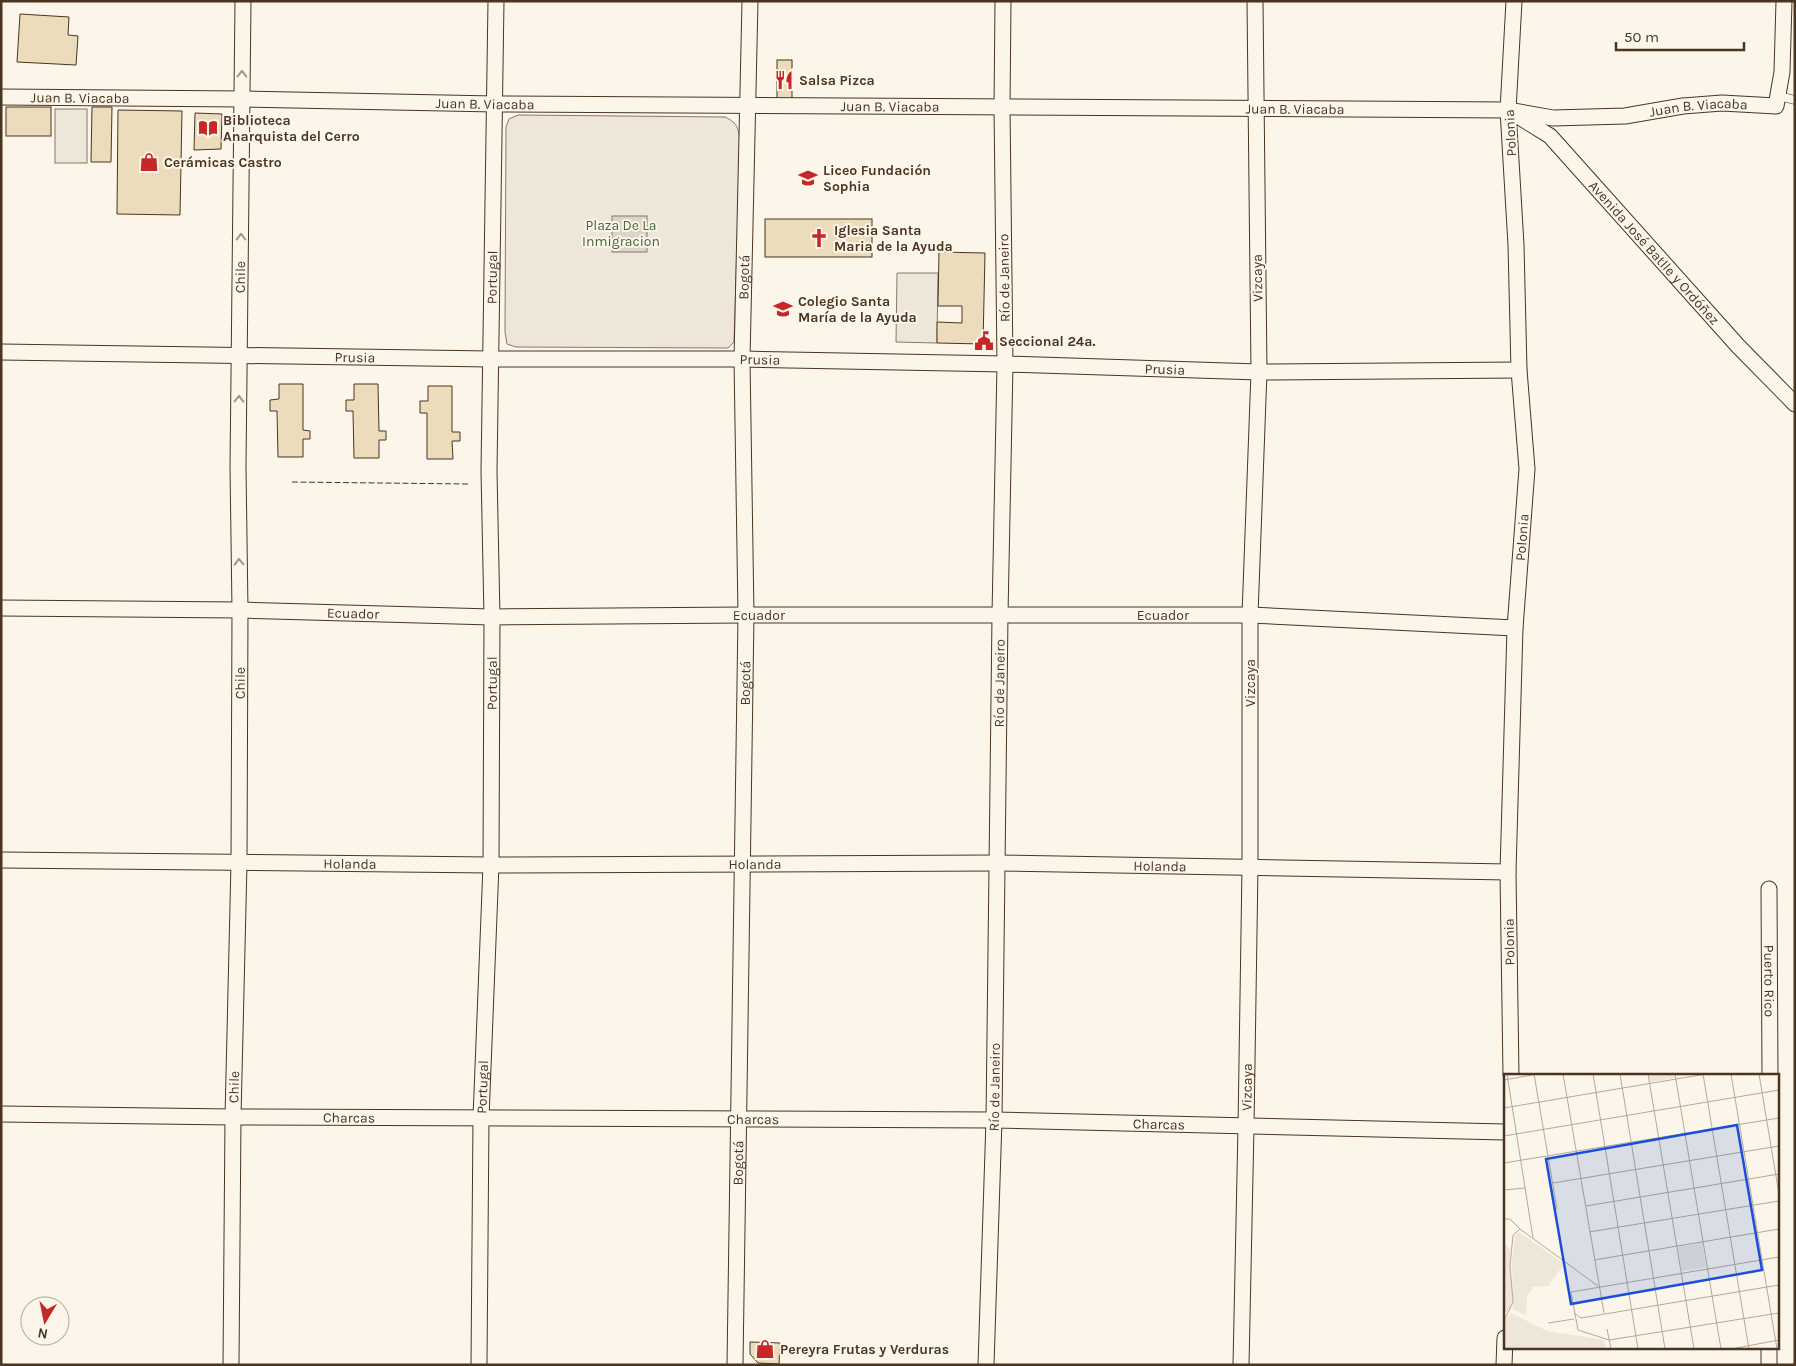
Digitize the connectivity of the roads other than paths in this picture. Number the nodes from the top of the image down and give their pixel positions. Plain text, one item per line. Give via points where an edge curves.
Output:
1 (243, 1) edge
2 (496, 1) edge
3 (750, 1) edge
4 (1002, 1) edge
5 (1255, 1) edge
6 (1514, 1) edge
7 (1784, 1) edge
8 (1, 97) edge
9 (242, 99) junction
10 (1795, 100) edge
11 (1777, 101) junction
12 (495, 104) junction
13 (748, 106) junction
14 (1002, 108) junction
15 (1255, 109) junction
16 (1508, 110) junction
17 (1, 352) edge
18 (240, 354) junction
19 (490, 359) junction
20 (742, 359) junction
21 (1005, 364) junction
22 (1519, 370) junction
23 (1258, 372) junction
24 (1795, 404) edge
25 (1, 608) edge
26 (240, 610) junction
27 (746, 615) junction
28 (1000, 615) junction
29 (1250, 615) junction
30 (492, 617) junction
31 (1515, 628) junction
32 (1, 860) edge
33 (996, 863) junction
34 (239, 864) junction
35 (742, 864) junction
36 (491, 865) junction
37 (1250, 867) junction
38 (1508, 872) junction
39 (1769, 889) dead end
40 (1511, 1074) edge
41 (1770, 1074) edge
42 (1, 1114) edge
43 (233, 1117) junction
44 (481, 1118) junction
45 (739, 1118) junction
46 (994, 1120) junction
47 (1246, 1127) junction
48 (1504, 1132) edge
49 (1505, 1348) edge
50 (1769, 1348) edge
51 (231, 1365) edge
52 (479, 1365) edge
53 (735, 1365) edge
54 (986, 1365) edge
55 (1241, 1365) edge
56 (1504, 1365) edge
57 (1769, 1365) edge

9 -> 1 street, Chile
2 - 12 street, Portugal
3 - 13 street, Bogotá
4 - 14 street, Río de Janeiro
5 - 15 street, Vizcaya
6 - 16 street, Polonia
7 - 11 street via 1782,72
8 - 9 street, Juan B. Viacaba
9 - 12 street, Juan B. Viacaba
18 -> 9 street, Chile
10 - 11 lane
11 - 16 street, Juan B. Viacaba via 1683,106 1625,116 1553,118
12 - 13 street, Juan B. Viacaba
12 - 19 street, Portugal
13 - 14 street, Juan B. Viacaba
13 - 20 street, Bogotá
14 - 15 street, Juan B. Viacaba
14 - 21 street, Río de Janeiro
15 - 16 street, Juan B. Viacaba
15 - 23 street, Vizcaya
16 - 22 street, Polonia
16 - 24 street, Avenida José Batlle y Ordóñez via 1550,136 1738,346
17 - 18 street, Prusia
18 - 19 street, Prusia
26 -> 18 street, Chile
19 - 20 street, Prusia
19 - 30 street, Portugal
20 - 21 street, Prusia
20 - 27 street, Bogotá
21 - 23 street, Prusia
21 - 28 street, Río de Janeiro
22 - 23 street, Prusia
22 - 31 street, Polonia via 1527,469
23 - 29 street, Vizcaya
25 - 26 street, Ecuador
26 - 30 street, Ecuador
26 - 34 street, Chile
27 - 28 street, Ecuador
27 - 30 street, Ecuador
27 - 35 street, Bogotá
28 - 29 street, Ecuador
28 - 33 street, Río de Janeiro
29 - 31 street, Ecuador
29 - 37 street, Vizcaya
30 - 36 street, Portugal
31 - 38 street, Polonia
32 - 34 street, Holanda
33 - 35 street, Holanda
33 - 37 street, Holanda
33 - 46 street, Río de Janeiro
34 - 36 street, Holanda
34 - 43 street, Chile
35 - 36 street, Holanda
35 - 45 street, Bogotá
36 - 44 street, Portugal
37 - 38 street, Holanda
37 - 47 street, Vizcaya
38 - 40 street, Polonia
39 - 41 street, Puerto Rico
42 - 43 street, Charcas
43 - 44 street, Charcas
43 - 51 street, Chile
44 - 45 street, Charcas
44 - 52 street, Portugal
45 - 46 street, Charcas
45 - 53 street, Bogotá
46 - 47 street, Charcas
46 - 54 street, Río de Janeiro
47 - 48 street, Charcas
47 - 55 street, Vizcaya
49 - 56 street
50 - 57 street

